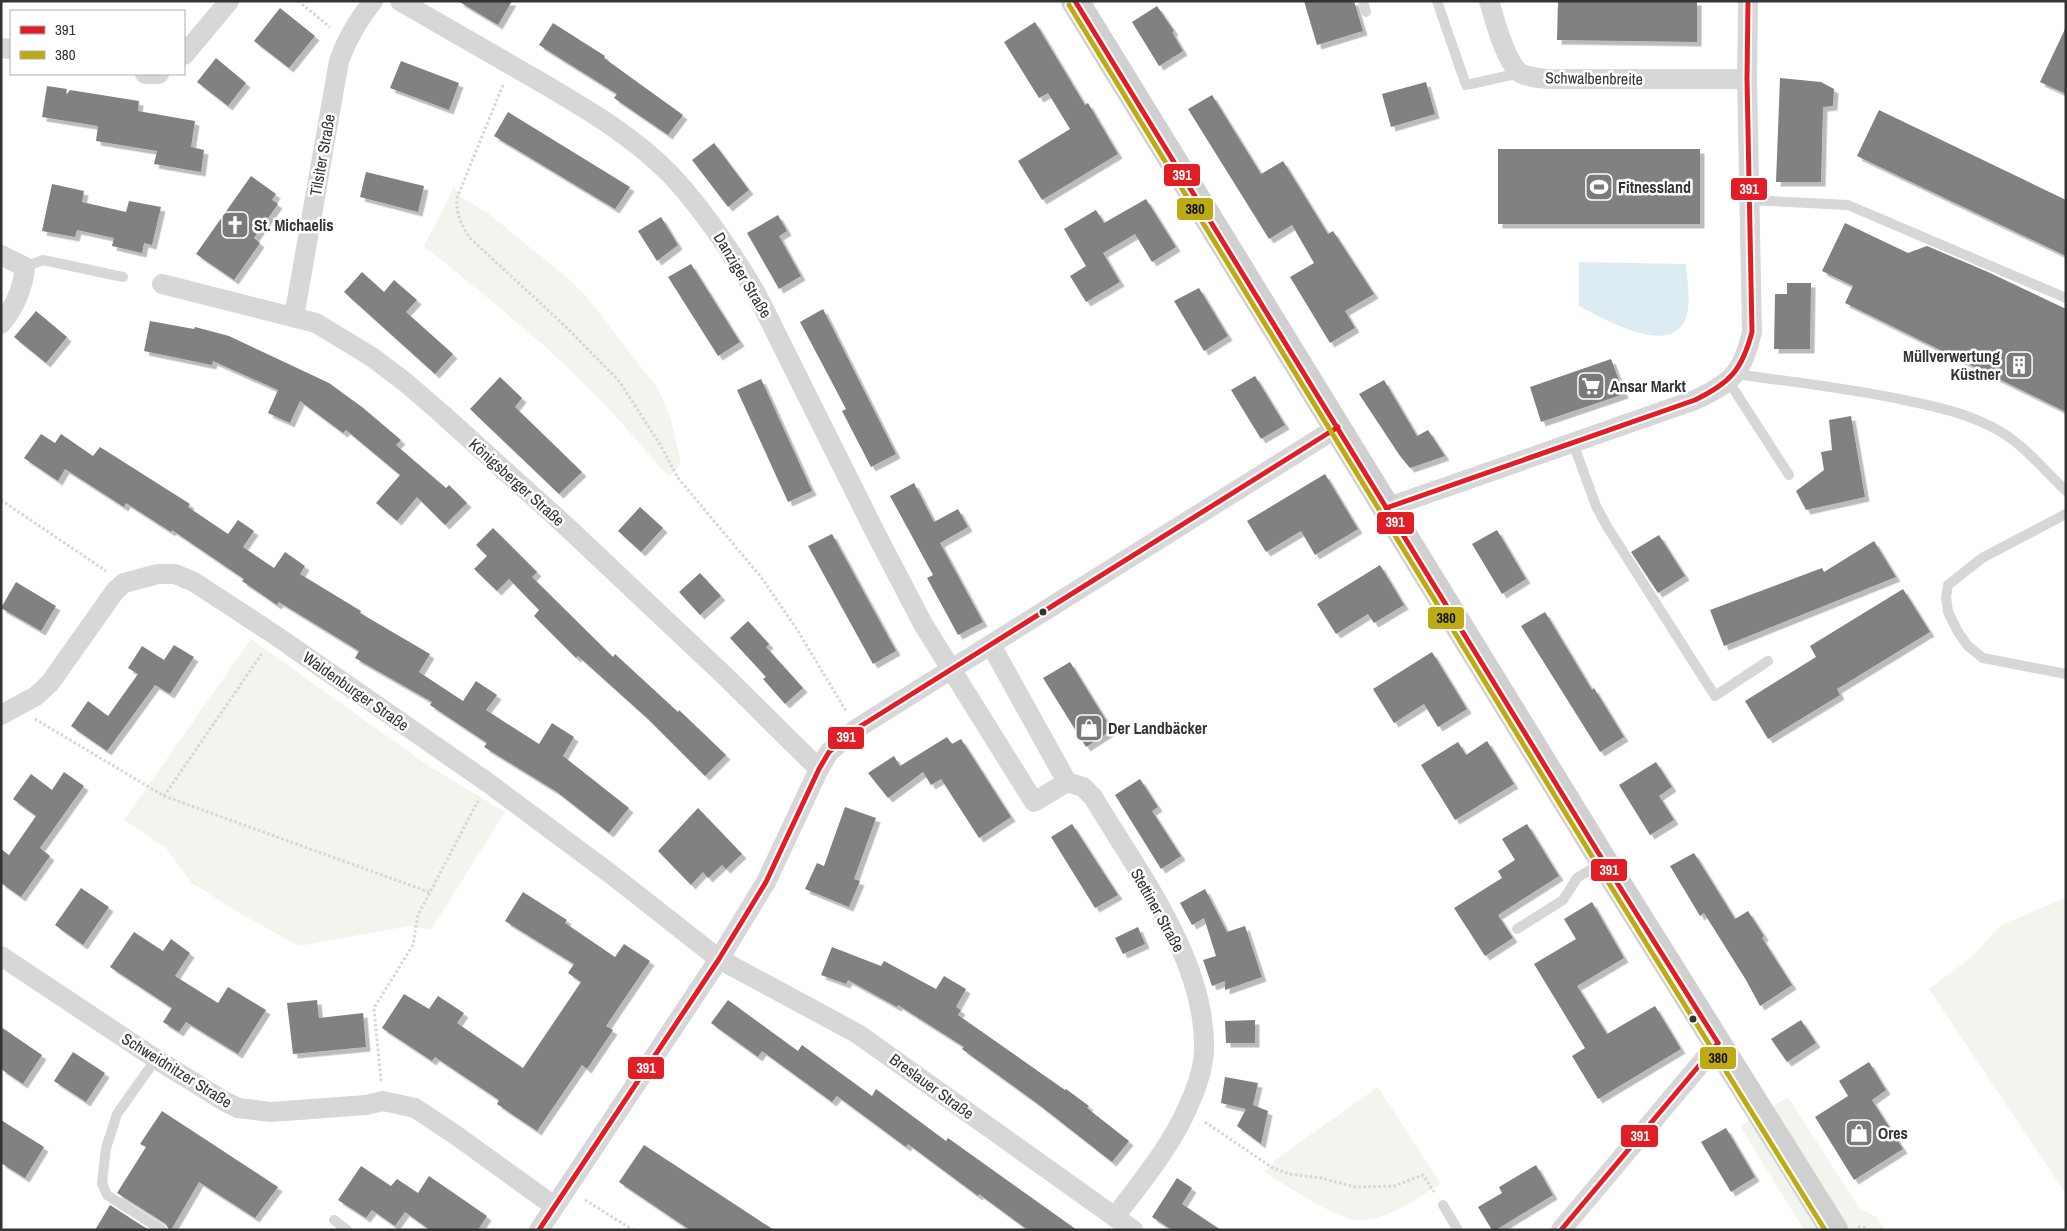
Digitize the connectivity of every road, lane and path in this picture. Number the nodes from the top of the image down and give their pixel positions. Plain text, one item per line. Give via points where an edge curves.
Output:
1 (229, 1) edge
2 (298, 1) edge
3 (373, 1) edge
4 (400, 1) edge
5 (1075, 1) edge
6 (1363, 1) edge
7 (1437, 1) edge
8 (1489, 1) edge
9 (1748, 1) edge
10 (1366, 12) dead end
11 (346, 40) junction
12 (185, 54) edge
13 (1520, 73) junction
14 (1747, 79) junction
15 (495, 104) dead end
16 (1749, 200) junction
17 (1, 255) edge
18 (24, 276) junction
19 (123, 277) dead end
20 (162, 284) dead end
21 (2066, 298) edge
22 (294, 317) junction
23 (1, 324) edge
24 (1732, 378) junction
25 (1338, 427) junction
26 (1573, 444) junction
27 (1789, 475) dead end
28 (2066, 491) edge
29 (1, 500) edge
30 (1386, 508) junction
31 (2066, 514) edge
32 (124, 583) junction
33 (275, 634) junction
34 (991, 645) junction
35 (1768, 661) dead end
36 (951, 670) junction
37 (2066, 674) edge
38 (8, 711) edge
39 (856, 729) junction
40 (818, 769) junction
41 (487, 782) junction
42 (1067, 782) junction
43 (164, 796) junction
44 (1604, 862) junction
45 (429, 892) junction
46 (1517, 929) dead end
47 (1, 956) edge
48 (719, 959) junction
49 (1718, 1043) junction
50 (156, 1059) junction
51 (383, 1101) junction
52 (1187, 1110) junction
53 (566, 1188) junction
54 (1443, 1204) joint
55 (554, 1206) junction
56 (1115, 1217) junction
57 (334, 1220) dead end
58 (162, 1230) edge
59 (347, 1230) edge
60 (539, 1230) edge
61 (633, 1230) edge
62 (1133, 1230) edge
63 (1458, 1230) edge
64 (1561, 1230) edge
65 (1834, 1230) edge

1 - 12 street
2 - 11 path
3 - 11 street, Tilsiter Straße
4 - 36 street, Danziger Straße via 591,112 643,151 689,195 735,256 756,293 874,530
5 - 25 main road
6 - 10 lane
7 - 13 lane via 1466,85
8 - 13 street via 1502,41
9 - 14 street
11 - 22 street, Tilsiter Straße via 335,82
13 - 14 street, Schwalbenbreite via 1547,79
14 - 16 street
15 - 39 path via 456,198 456,212 462,226 470,238 619,380 678,478 761,578 798,631
16 - 21 lane via 1848,205
16 - 24 street via 1752,332 1746,355
17 - 18 street
18 - 19 lane via 43,260
18 - 23 street via 10,312
20 - 22 street, Königsberger Straße
22 - 40 street, Königsberger Straße via 316,323 372,357 405,382 574,534
24 - 26 street via 1695,400
24 - 27 lane
24 - 28 lane via 1853,389 1974,417 2009,438
25 - 30 main road
25 - 34 street
26 - 30 street
26 - 35 lane via 1596,506 1608,528 1715,696
29 - 32 path
30 - 44 main road
31 - 37 lane via 1982,558 1948,585 1946,597 1948,612 1958,632 1983,658
32 - 33 street, Waldenburger Straße via 158,574 175,574 194,582
32 - 38 street via 50,683 36,696
33 - 41 street, Waldenburger Straße
33 - 43 path
34 - 36 street
34 - 42 street
36 - 39 street
36 - 42 street, Danziger Straße via 1034,802
38 - 43 path
39 - 40 street via 829,752
40 - 48 street via 766,882
41 - 45 path
41 - 48 street, Waldenburger Straße
42 - 52 street, Stettiner Straße via 1083,787 1092,797 1175,935 1190,972 1199,1005 1204,1052
43 - 45 path
44 - 46 lane via 1577,878 1563,900
44 - 49 main road
45 - 51 path via 418,915 413,945 374,1008
47 - 50 street, Schweidnitzer Straße
48 - 53 street
48 - 56 street, Breslauer Straße via 858,1034
49 - 64 street
49 - 65 main road
50 - 51 street, Schweidnitzer Straße via 238,1108 271,1112
50 - 58 lane via 117,1114 106,1148 102,1183 107,1195
51 - 55 street, Schweidnitzer Straße via 415,1108
52 - 54 path via 1273,1168 1288,1174 1355,1187 1394,1186 1423,1175
52 - 56 street, Stettiner Straße via 1166,1147
53 - 55 street
53 - 61 path
54 - 63 lane
55 - 60 street
56 - 62 street, Breslauer Straße
57 - 59 lane

